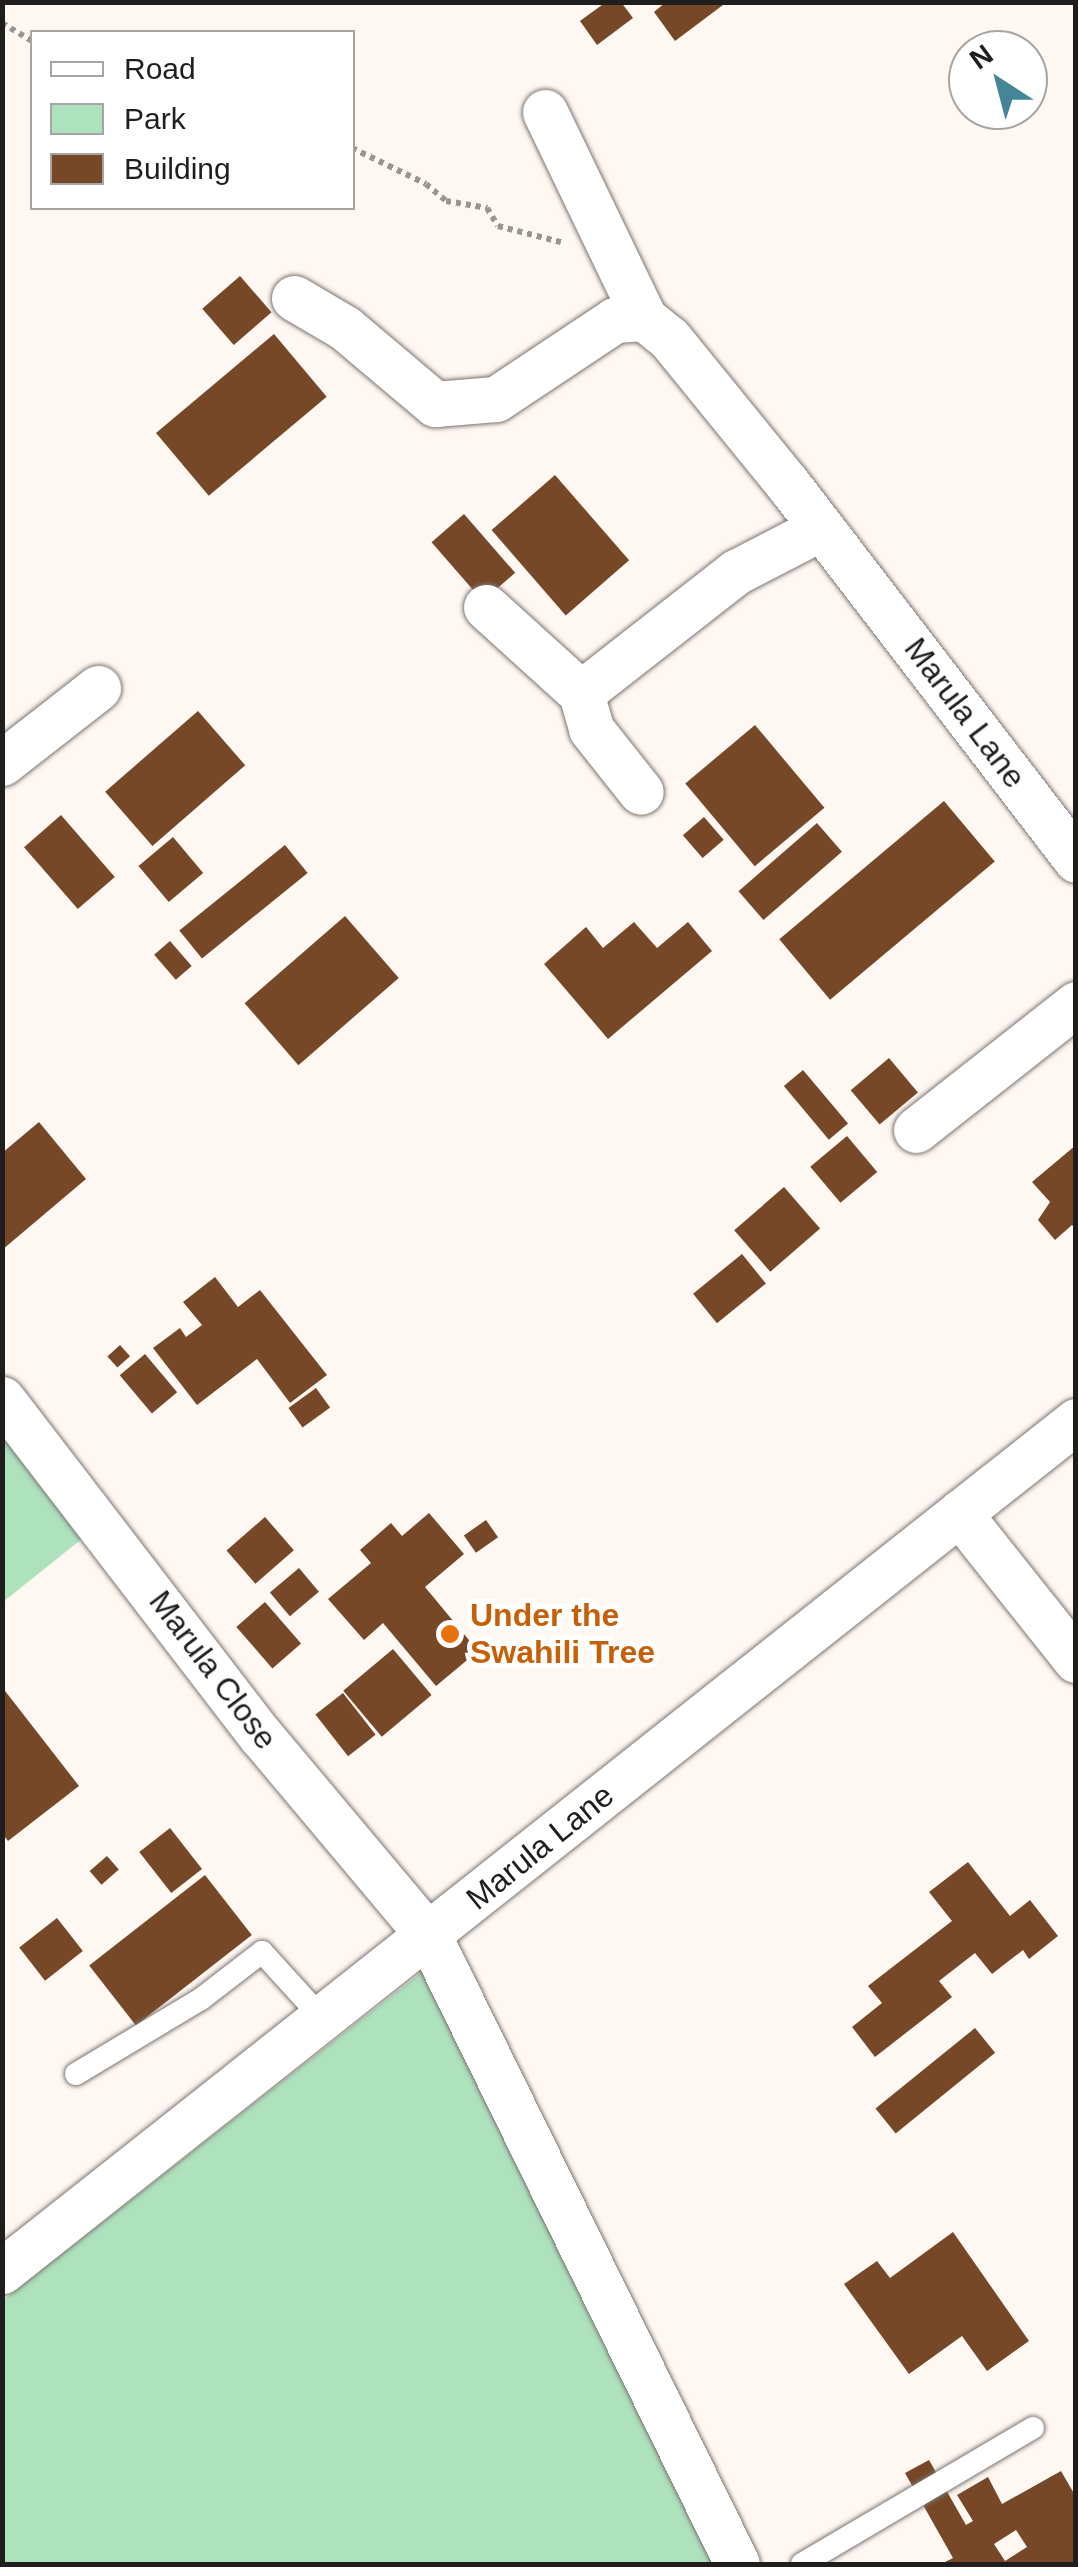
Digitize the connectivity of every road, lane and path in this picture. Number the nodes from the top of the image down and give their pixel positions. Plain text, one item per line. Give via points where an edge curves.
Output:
1 (2, 23) edge
2 (30, 40) edge
3 (546, 112) dead end
4 (355, 150) edge
5 (565, 243) dead end
6 (294, 298) dead end
7 (644, 318) junction
8 (821, 528) junction
9 (486, 607) dead end
10 (98, 688) dead end
11 (581, 693) junction
12 (2, 763) edge
13 (641, 792) dead end
14 (1076, 860) edge
15 (1076, 1004) edge
16 (916, 1130) dead end
17 (2, 1400) edge
18 (1076, 1421) edge
19 (959, 1513) junction
20 (1076, 1660) edge
21 (429, 1936) junction
22 (323, 2019) junction
23 (76, 2074) dead end
24 (2, 2271) edge
25 (1033, 2428) dead end
26 (737, 2564) edge
27 (802, 2564) edge

1 - 2 path
3 - 7 street
4 - 5 path via 446,202 487,208 498,226
6 - 7 street via 345,328 435,404 496,399 615,320
7 - 8 street, Marula Lane via 669,338
8 - 11 street via 736,572
8 - 14 street, Marula Lane
9 - 11 street via 534,627
10 - 12 street
11 - 13 street via 591,729
15 - 16 street
17 - 21 street, Marula Close via 261,1736
18 - 19 street, Marula Lane
19 - 20 street
19 - 21 street, Marula Lane
21 - 22 street, Marula Lane
21 - 26 street, Marula Close
22 - 23 lane via 262,1952 201,1999
22 - 24 street, Marula Lane
25 - 27 lane

